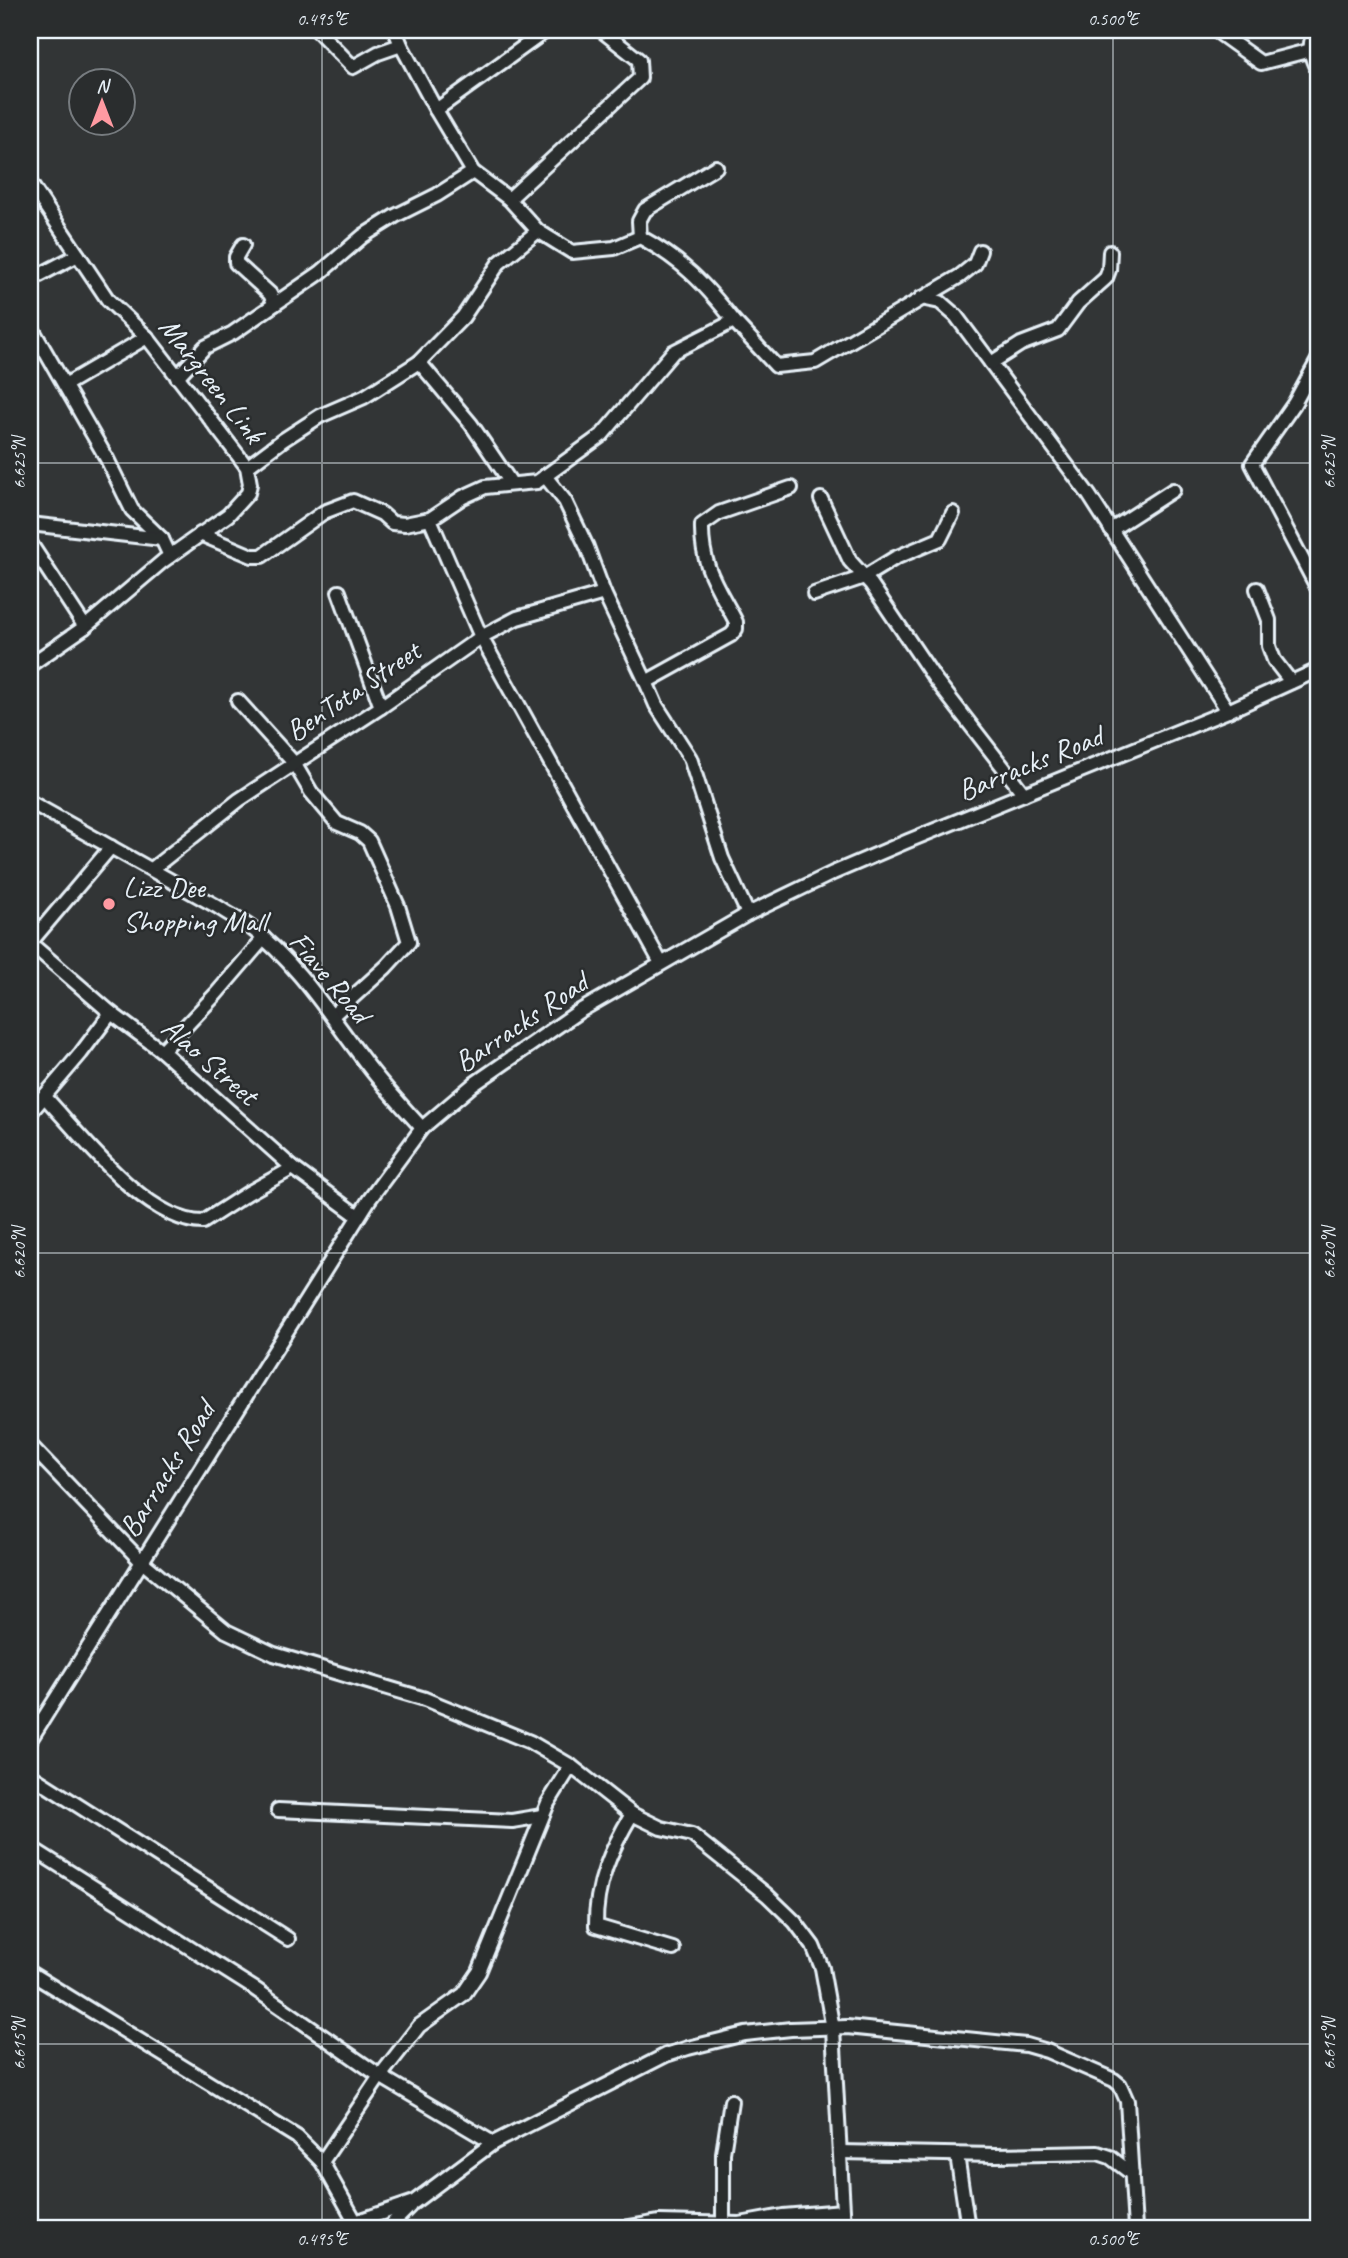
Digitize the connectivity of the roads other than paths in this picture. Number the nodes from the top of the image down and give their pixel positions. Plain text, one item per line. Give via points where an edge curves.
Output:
1 (317, 30) edge
2 (395, 30) edge
3 (547, 30) edge
4 (601, 30) edge
5 (1215, 30) edge
6 (1315, 32) dead end
7 (401, 45) junction
8 (1311, 50) junction
9 (1318, 71) edge
10 (436, 110) junction
11 (716, 167) dead end
12 (472, 172) junction
13 (30, 183) edge
14 (509, 199) junction
15 (538, 231) junction
16 (640, 237) junction
17 (243, 244) dead end
18 (980, 251) dead end
19 (1110, 252) dead end
20 (78, 255) junction
21 (30, 279) edge
22 (921, 298) junction
23 (275, 304) junction
24 (734, 321) junction
25 (30, 325) edge
26 (147, 337) junction
27 (1318, 360) edge
28 (419, 362) junction
29 (991, 363) junction
30 (177, 377) junction
31 (65, 385) junction
32 (247, 467) junction
33 (545, 476) junction
34 (511, 483) junction
35 (791, 488) dead end
36 (1173, 490) dead end
37 (821, 499) dead end
38 (953, 513) dead end
39 (430, 519) junction
40 (30, 524) edge
41 (1111, 530) junction
42 (200, 534) junction
43 (162, 539) junction
44 (32, 551) edge
45 (170, 556) junction
46 (864, 577) junction
47 (1257, 589) dead end
48 (1318, 589) edge
49 (339, 592) dead end
50 (604, 593) junction
51 (814, 594) dead end
52 (85, 627) junction
53 (481, 637) junction
54 (30, 665) edge
55 (1318, 670) edge
56 (646, 682) junction
57 (1291, 682) junction
58 (238, 701) dead end
59 (381, 707) junction
60 (1228, 711) junction
61 (294, 763) junction
62 (1024, 794) junction
63 (30, 802) edge
64 (111, 847) junction
65 (152, 869) junction
66 (748, 914) junction
67 (264, 939) junction
68 (30, 943) edge
69 (661, 963) junction
70 (111, 1013) junction
71 (332, 1016) junction
72 (162, 1051) junction
73 (44, 1096) junction
74 (30, 1113) edge
75 (422, 1128) junction
76 (293, 1168) junction
77 (358, 1216) junction
78 (30, 1445) edge
79 (141, 1560) junction
80 (30, 1740) edge
81 (571, 1766) junction
82 (30, 1775) edge
83 (278, 1810) dead end
84 (632, 1814) junction
85 (542, 1816) junction
86 (30, 1847) edge
87 (288, 1939) dead end
88 (673, 1950) dead end
89 (30, 1973) edge
90 (833, 2029) junction
91 (380, 2076) junction
92 (731, 2101) dead end
93 (493, 2143) junction
94 (840, 2152) junction
95 (957, 2155) junction
96 (322, 2162) junction
97 (1132, 2174) junction
98 (414, 2202) junction
99 (843, 2211) junction
100 (355, 2221) junction
101 (723, 2224) junction
102 (740, 2226) edge
103 (338, 2228) edge
104 (388, 2228) edge
105 (624, 2228) edge
106 (844, 2228) edge
107 (968, 2228) edge
108 (1135, 2228) edge

1 - 7 street via 353,67
2 - 7 street
3 - 10 street
4 - 14 street via 639,60 640,78
5 - 8 street via 1261,63
6 - 8 street
7 - 10 street
8 - 9 street
10 - 12 street
11 - 16 street via 645,210 639,221
12 - 14 street
12 - 23 street via 363,236
13 - 20 street, Margreen Link
14 - 15 street
15 - 16 street via 572,252 614,247
15 - 28 street via 499,263 463,317
16 - 24 street via 669,253 707,287
17 - 23 street via 236,263
18 - 22 street via 968,270
19 - 29 street via 1106,278 1078,303 1058,330 1021,344
20 - 21 street
20 - 26 street, Margreen Link via 108,300
22 - 24 street via 815,362 776,366
22 - 29 street via 947,307
23 - 30 street via 205,347
24 - 33 street via 673,352 603,435
25 - 31 street
26 - 30 street, Margreen Link
26 - 31 street
27 - 48 street via 1252,464
28 - 32 street via 364,397 320,416
28 - 34 street via 471,424
29 - 41 street
30 - 32 street, Margreen Link
31 - 43 street via 132,510
32 - 42 street, Margreen Link via 250,484 241,503
33 - 34 street via 537,482
33 - 50 street via 565,501
34 - 39 street via 485,486
35 - 56 street via 719,513 702,526 707,569 736,629
36 - 41 street
37 - 46 street via 850,561
38 - 46 street via 940,539
39 - 42 street via 392,523 353,501 324,512 262,556
39 - 53 street
40 - 43 street
41 - 60 street
42 - 45 street, Margreen Link
43 - 45 street
44 - 52 street
45 - 52 street, Margreen Link
46 - 51 street
46 - 62 street
47 - 57 street via 1269,620 1274,660
49 - 59 street
50 - 53 street, BenTota Street via 517,618
50 - 56 street
52 - 54 street, Margreen Link
53 - 59 street, BenTota Street
53 - 69 street
55 - 57 street, Barracks Road
56 - 66 street via 690,758 722,858
57 - 60 street, Barracks Road
58 - 61 street
59 - 61 street, BenTota Street
60 - 62 street, Barracks Road
61 - 65 street, BenTota Street
61 - 71 street via 337,823 369,841 410,942
62 - 66 street, Barracks Road via 845,868
63 - 64 street, Fiave Road
64 - 65 street, Fiave Road
64 - 68 street
65 - 67 street, Fiave Road
66 - 69 street, Barracks Road
67 - 71 street, Fiave Road
67 - 72 street
68 - 70 street, Alao Street
69 - 75 street, Barracks Road via 515,1055
70 - 72 street, Alao Street
70 - 73 street
71 - 75 street, Fiave Road via 370,1069
72 - 76 street, Alao Street
73 - 74 street
73 - 76 street via 135,1192 184,1219 203,1222
75 - 77 street, Barracks Road
76 - 77 street, Alao Street
77 - 79 street, Barracks Road
78 - 79 street
79 - 80 street, Barracks Road
79 - 81 street via 238,1637 284,1657 425,1699 530,1742
81 - 84 street
81 - 85 street
82 - 87 street
83 - 85 street via 512,1821
84 - 88 street via 604,1870 596,1926
84 - 90 street via 661,1828 692,1835 795,1922 822,1968
85 - 91 street via 479,1972 464,1994 419,2026
86 - 91 street via 255,1989
89 - 96 street via 297,2137
90 - 93 street via 745,2034 666,2055
90 - 94 street
90 - 97 street via 1026,2045 1104,2074 1120,2085 1127,2101
91 - 93 street
91 - 96 street
92 - 101 street via 723,2153
93 - 98 street
94 - 95 street
94 - 99 street
95 - 97 street via 1098,2153
95 - 107 street
96 - 100 street
97 - 108 street
98 - 100 street
98 - 104 street
99 - 102 street via 783,2216
99 - 106 street
100 - 103 street
101 - 102 street
101 - 105 street via 660,2222

